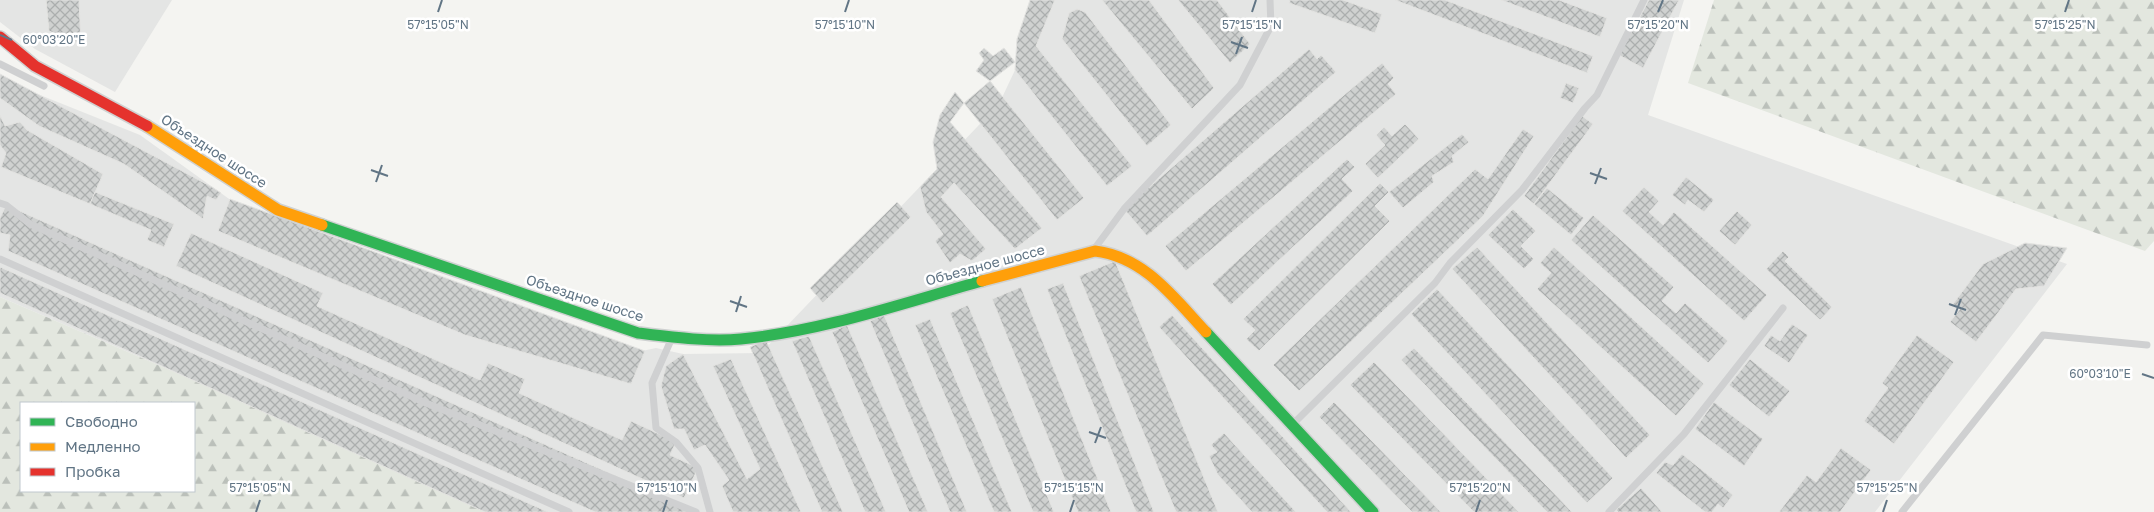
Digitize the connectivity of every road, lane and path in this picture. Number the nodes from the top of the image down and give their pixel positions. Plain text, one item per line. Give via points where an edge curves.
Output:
1 (1270, 0) edge
2 (1644, 0) edge
3 (0, 37) edge
4 (0, 64) edge
5 (44, 86) dead end
6 (0, 205) edge
7 (1092, 252) junction
8 (0, 259) edge
9 (1783, 308) dead end
10 (673, 337) junction
11 (2147, 344) dead end
12 (1292, 425) junction
13 (569, 512) edge
14 (696, 512) edge
15 (710, 512) edge
16 (1373, 512) edge
17 (1609, 512) edge
18 (1902, 512) edge

1 - 7 lane via 1271,26 1240,85 1124,209
2 - 12 lane via 1598,95 1522,190 1450,263 1435,283
3 - 10 street, Объездное шоссе via 35,66 160,133 278,210 638,333
4 - 5 lane
6 - 14 lane via 6,205 30,224 47,232 418,399
7 - 10 street, Объездное шоссе via 822,326 740,338
7 - 12 street, Объездное шоссе via 1113,253 1130,260 1154,277
8 - 13 lane
9 - 17 lane via 1684,434
10 - 15 lane via 652,383 656,428 676,442 698,468
11 - 18 lane via 2043,335
12 - 16 street, Объездное шоссе

